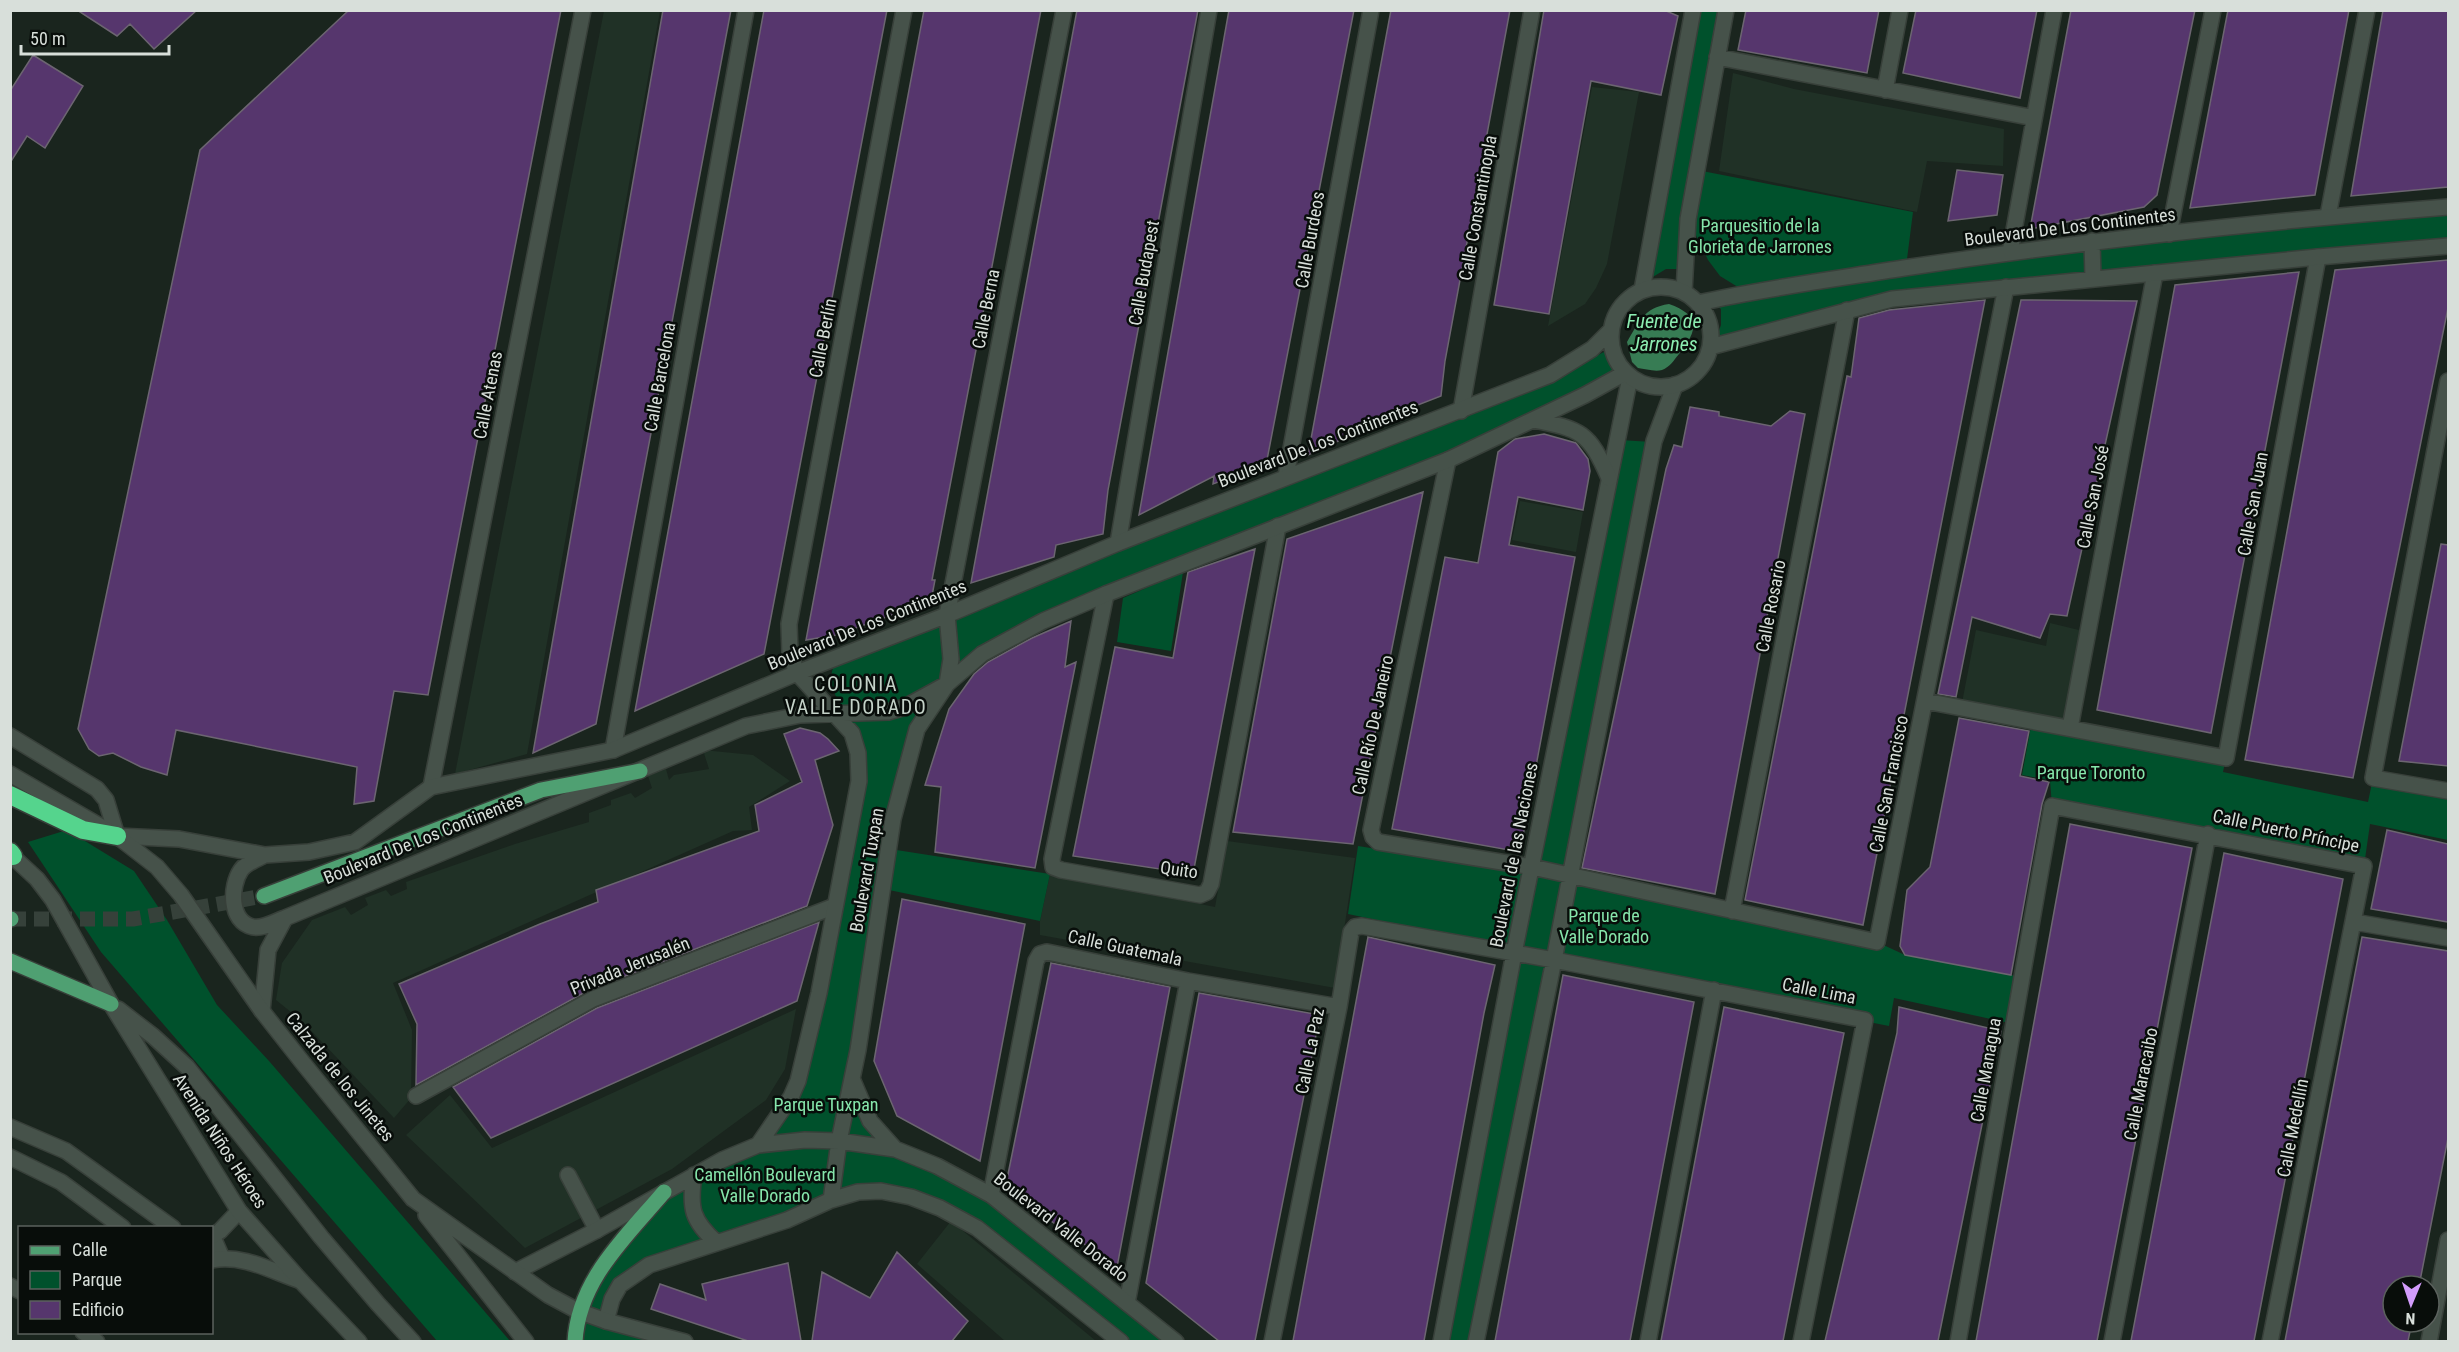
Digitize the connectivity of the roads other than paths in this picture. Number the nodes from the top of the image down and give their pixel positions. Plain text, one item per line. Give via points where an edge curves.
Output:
1 (583, 10) edge
2 (746, 10) edge
3 (904, 10) edge
4 (1064, 10) edge
5 (1209, 10) edge
6 (1371, 10) edge
7 (1532, 10) edge
8 (1693, 10) edge
9 (1726, 10) edge
10 (1900, 10) edge
11 (2054, 10) edge
12 (2214, 10) edge
13 (2367, 10) edge
14 (1717, 57) junction
15 (1885, 90) junction
16 (2034, 118) junction
17 (2448, 207) edge
18 (2328, 216) junction
19 (2169, 234) junction
20 (2092, 242) junction
21 (2448, 246) edge
22 (2010, 252) junction
23 (2318, 256) junction
24 (2155, 273) junction
25 (2093, 278) junction
26 (2006, 287) junction
27 (1642, 290) junction
28 (1684, 292) junction
29 (1698, 303) junction
30 (1847, 310) junction
31 (1610, 331) junction
32 (1710, 347) junction
33 (1628, 375) junction
34 (2448, 381) edge
35 (1675, 385) junction
36 (1461, 411) junction
37 (1533, 420) junction
38 (1448, 460) junction
39 (1286, 476) junction
40 (1609, 478) junction
41 (1278, 526) junction
42 (1118, 543) junction
43 (1106, 594) junction
44 (947, 615) junction
45 (797, 673) junction
46 (947, 684) junction
47 (1925, 700) junction
48 (835, 713) junction
49 (2070, 728) junction
50 (10, 736) edge
51 (613, 750) junction
52 (640, 771) junction
53 (10, 774) edge
54 (431, 787) junction
55 (2448, 791) edge
56 (10, 795) edge
57 (2052, 806) joint
58 (2208, 834) junction
59 (117, 836) junction
60 (11, 854) edge
61 (265, 855) junction
62 (1532, 867) junction
63 (1569, 875) junction
64 (264, 896) tunnel mouth
65 (835, 906) junction
66 (1732, 911) junction
67 (285, 918) junction
68 (2354, 922) junction
69 (2448, 938) edge
70 (1514, 953) junction
71 (1554, 960) junction
72 (10, 961) edge
73 (1188, 981) junction
74 (1714, 990) junction
75 (111, 1004) junction
76 (1339, 1006) junction
77 (262, 1011) junction
78 (853, 1081) junction
79 (416, 1096) dead end
80 (10, 1127) edge
81 (839, 1141) junction
82 (758, 1145) junction
83 (895, 1149) junction
84 (10, 1157) edge
85 (568, 1175) dead end
86 (694, 1175) junction
87 (664, 1192) junction
88 (991, 1195) junction
89 (413, 1199) junction
90 (831, 1200) junction
91 (239, 1211) junction
92 (122, 1226) edge
93 (172, 1226) edge
94 (597, 1230) junction
95 (213, 1234) edge
96 (213, 1240) edge
97 (2448, 1240) edge
98 (717, 1243) junction
99 (217, 1259) edge
100 (515, 1272) junction
101 (301, 1281) junction
102 (1127, 1303) junction
103 (578, 1311) junction
104 (606, 1321) junction
105 (359, 1341) edge
106 (413, 1341) edge
107 (526, 1341) edge
108 (575, 1341) edge
109 (684, 1341) edge
110 (1121, 1341) edge
111 (1176, 1341) edge
112 (1272, 1341) edge
113 (1442, 1341) edge
114 (1476, 1341) edge
115 (1648, 1341) edge
116 (1801, 1341) edge
117 (1958, 1341) edge
118 (2112, 1341) edge
119 (2270, 1341) edge
120 (2429, 1341) edge

1 - 54 street, Calle Atenas
2 - 51 street, Calle Barcelona
3 - 45 street, Calle Berlín via 789,624 790,654
4 - 44 street, Calle Berna
5 - 42 street, Calle Budapest
6 - 39 street, Calle Burdeos
7 - 36 street, Calle Constantinopla
8 - 27 street
9 - 14 street
10 - 15 street
11 - 16 street
12 - 19 street
13 - 18 street
14 - 15 street
14 - 28 street via 1688,219
15 - 16 street
16 - 22 street
17 - 18 street, Boulevard De Los Continentes
18 - 19 street, Boulevard De Los Continentes
19 - 20 street, Boulevard De Los Continentes
20 - 22 street, Boulevard De Los Continentes
20 - 25 street
21 - 23 street
22 - 29 street, Boulevard De Los Continentes
23 - 24 street
23 - 49 street, Calle San Juan via 2226,758
24 - 25 street
24 - 49 street, Calle San José
25 - 26 street
26 - 30 street via 1892,299
26 - 47 street, Calle San Francisco
27 - 28 street via 1656,286
27 - 31 street via 1620,306
28 - 29 street
29 - 32 street via 1707,316
30 - 32 street
30 - 66 street, Calle Rosario
31 - 33 street via 1613,354
31 - 36 street, Boulevard De Los Continentes via 1592,349 1550,375
32 - 35 street via 1694,375
33 - 35 street via 1652,386
33 - 37 street, Boulevard De Los Continentes
33 - 40 street, Boulevard de las Naciones
34 - 55 street via 2373,778
35 - 63 street via 1654,441
36 - 39 street, Boulevard De Los Continentes
37 - 38 street, Boulevard De Los Continentes
37 - 40 street via 1580,432 1599,455
38 - 41 street, Boulevard De Los Continentes
38 - 62 street, Calle Río De Janeiro via 1371,830 1378,842
39 - 42 street, Boulevard De Los Continentes
40 - 62 street, Boulevard de las Naciones
41 - 43 street, Boulevard De Los Continentes
41 - 43 street, Quito via 1211,884 1200,895 1053,867
42 - 44 street, Boulevard De Los Continentes
43 - 46 street, Boulevard De Los Continentes via 1043,621 982,654
44 - 45 street, Boulevard De Los Continentes
44 - 46 street, Boulevard Tuxpan via 951,659
45 - 48 street, Boulevard Tuxpan
45 - 51 street, Boulevard De Los Continentes
46 - 48 street, Boulevard De Los Continentes via 926,698 888,712
46 - 78 street, Boulevard Tuxpan via 917,729 893,819
47 - 49 street
47 - 66 street, Calle San Francisco via 1877,942
48 - 52 street, Boulevard De Los Continentes via 746,726
48 - 65 street, Boulevard Tuxpan via 852,734 858,753 859,781
50 - 59 street via 97,789 106,800
51 - 54 street, Boulevard De Los Continentes
52 - 64 main road via 541,790
52 - 67 street, Boulevard De Los Continentes
53 - 59 street, Calzada de los Jinetes
54 - 61 street, Boulevard De Los Continentes via 355,842 309,852
56 - 59 highway via 83,830
57 - 58 street, Calle Puerto Príncipe
57 - 117 street, Calle Managua
58 - 68 street, Calle Puerto Príncipe via 2364,866
58 - 118 street, Calle Maracaibo
59 - 61 street, Boulevard De Los Continentes via 178,839
59 - 77 street, Calzada de los Jinetes via 157,867 181,895
60 - 75 street via 52,900
61 - 67 street, Boulevard De Los Continentes via 242,869 233,893 234,904 244,922 252,927
62 - 63 street, Calle San Francisco
62 - 70 street, Boulevard de las Naciones
63 - 66 street, Calle San Francisco
63 - 71 street
65 - 79 street, Privada Jerusalén via 593,999
65 - 82 street, Boulevard Tuxpan via 796,1088
67 - 77 street via 268,951
68 - 69 street
68 - 119 street, Calle Medellín
70 - 71 street, Calle Lima
70 - 76 street, Calle La Paz via 1355,927
70 - 113 street, Boulevard de las Naciones
71 - 74 street, Calle Lima
71 - 114 street
72 - 75 main road
73 - 76 street, Calle Guatemala
73 - 88 street, Calle Guatemala via 1047,952 1040,954
73 - 102 street
74 - 115 street
74 - 116 street, Calle Lima via 1866,1021
75 - 91 street, Avenida Niños Héroes
75 - 106 street via 187,1067 321,1237
76 - 112 street, Calle La Paz
77 - 89 street, Calzada de los Jinetes
78 - 81 street, Boulevard Tuxpan
78 - 83 street via 870,1121
80 - 93 street via 66,1151
81 - 82 street, Boulevard Valle Dorado
81 - 83 street, Boulevard Valle Dorado
81 - 90 street, Boulevard Tuxpan
82 - 86 street, Boulevard Valle Dorado
83 - 88 street, Boulevard Valle Dorado
84 - 92 street via 61,1182
85 - 94 street
86 - 87 street, Boulevard Valle Dorado
86 - 98 street via 692,1207 696,1220
87 - 94 street, Boulevard Valle Dorado
87 - 103 main road via 610,1256
88 - 102 street, Boulevard Valle Dorado
89 - 100 street, Calzada de los Jinetes
89 - 107 street
90 - 98 street via 793,1218
90 - 110 street via 858,1192 881,1191 940,1208 977,1228
91 - 95 street
91 - 101 street, Avenida Niños Héroes
94 - 100 street, Boulevard Valle Dorado
96 - 99 street
97 - 120 street
98 - 104 street via 649,1265 631,1276 612,1299
99 - 101 street via 246,1261
100 - 103 street, Calzada de los Jinetes
101 - 105 street, Avenida Niños Héroes
102 - 111 street, Boulevard Valle Dorado
103 - 104 street, Calzada de los Jinetes
103 - 108 main road
104 - 109 street, Calzada de los Jinetes

